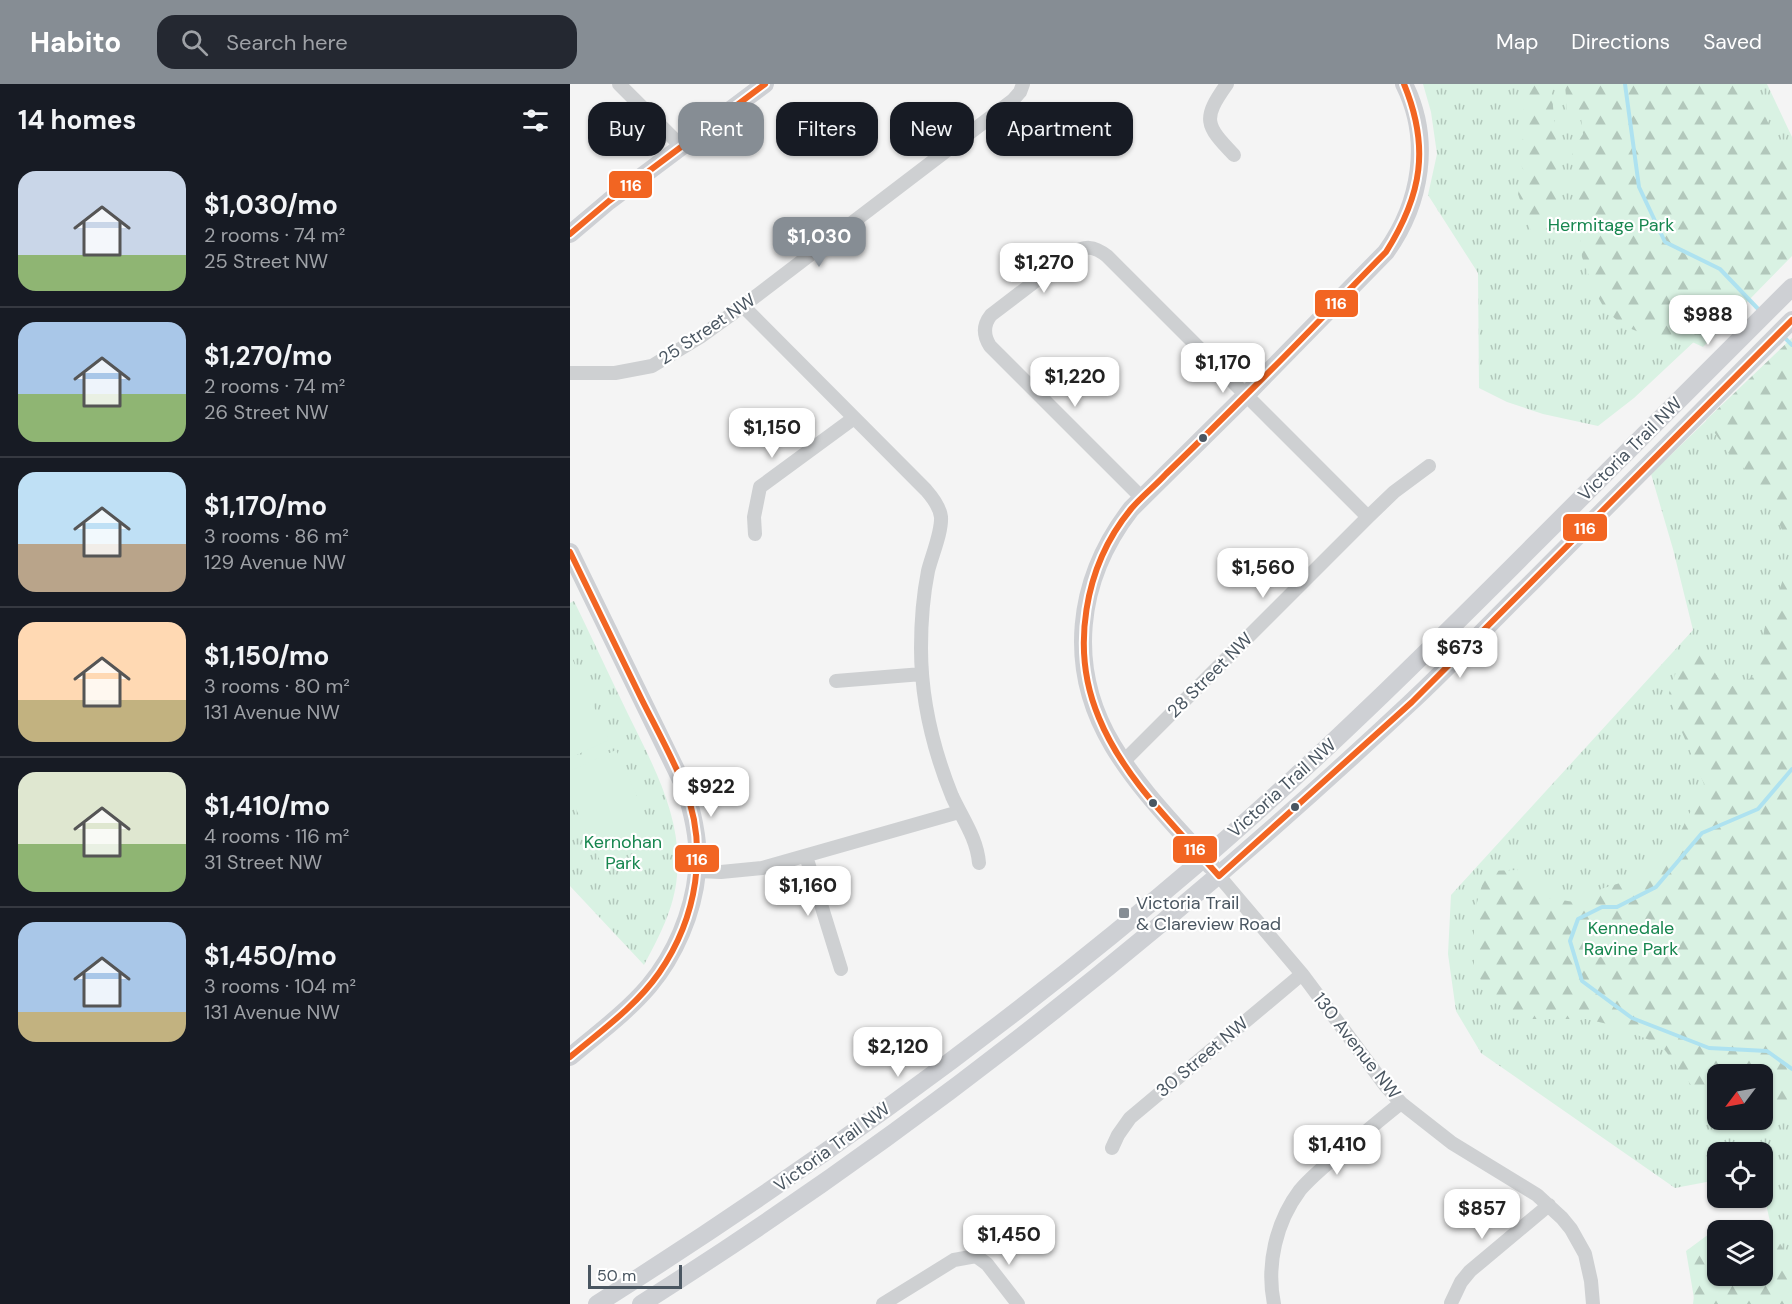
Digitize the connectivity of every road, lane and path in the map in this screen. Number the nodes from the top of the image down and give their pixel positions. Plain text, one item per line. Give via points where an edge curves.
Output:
1 (619, 84) edge
2 (765, 84) edge
3 (1023, 84) edge
4 (1227, 84) edge
5 (1404, 84) edge
6 (741, 102) edge
7 (678, 144) edge
8 (678, 149) edge
9 (1234, 155) dead end
10 (570, 234) edge
11 (1792, 287) edge
12 (743, 306) junction
13 (1792, 320) edge
14 (570, 374) edge
15 (1246, 395) junction
16 (854, 418) junction
17 (1429, 466) dead end
18 (1142, 498) junction
19 (1368, 517) junction
20 (755, 534) dead end
21 (570, 552) edge
22 (922, 674) junction
23 (836, 681) dead end
24 (1123, 762) junction
25 (959, 812) junction
26 (806, 856) junction
27 (1204, 858) junction
28 (979, 863) dead end
29 (697, 871) junction
30 (1219, 876) junction
31 (841, 969) dead end
32 (1302, 974) junction
33 (570, 1057) edge
34 (1401, 1103) junction
35 (1112, 1148) dead end
36 (1549, 1205) junction
37 (1451, 1303) edge
38 (597, 1304) edge
39 (641, 1304) edge
40 (883, 1304) edge
41 (1018, 1304) edge
42 (1274, 1304) edge
43 (1593, 1304) edge

1 - 7 street
2 - 6 main road
3 - 12 street, 25 Street NW via 1013,100
4 - 9 street via 1211,110 1211,122 1215,135
5 - 15 main road via 1417,122 1420,156 1416,190 1404,223 1386,252
8 - 10 main road
11 - 27 main road, Victoria Trail NW via 1393,685
12 - 14 street, 25 Street NW via 652,366 615,373
12 - 16 street
13 - 30 main road, Victoria Trail NW via 1412,702
15 - 18 main road
15 - 18 street via 1100,250 1090,247 1076,251 991,315 985,326 990,346
15 - 19 street
16 - 20 street via 760,487
16 - 22 street via 926,490 940,510 941,525 923,600
17 - 19 street, 28 Street NW
18 - 24 main road via 1120,523 1102,554 1090,587 1084,623 1084,660 1091,696 1104,730
19 - 24 street, 28 Street NW
21 - 29 main road via 678,771 695,828
22 - 23 street
22 - 25 street via 932,735
24 - 27 main road
25 - 26 street
25 - 28 street via 975,841
26 - 29 street via 742,871
26 - 31 street
27 - 30 main road
27 - 38 main road, Victoria Trail NW via 1072,968 836,1146
29 - 33 main road via 685,922 664,966 636,1000
30 - 32 street, 130 Avenue NW
30 - 39 main road, Victoria Trail NW via 1096,979 925,1109 783,1211
32 - 34 street, 130 Avenue NW
32 - 35 street, 30 Street NW via 1130,1118
34 - 36 street, 130 Avenue NW via 1452,1143
34 - 42 street via 1300,1191 1284,1218 1273,1253
36 - 37 street via 1470,1271
36 - 43 street, 130 Avenue NW via 1571,1229 1585,1254
40 - 41 street via 954,1260 976,1256 987,1264

